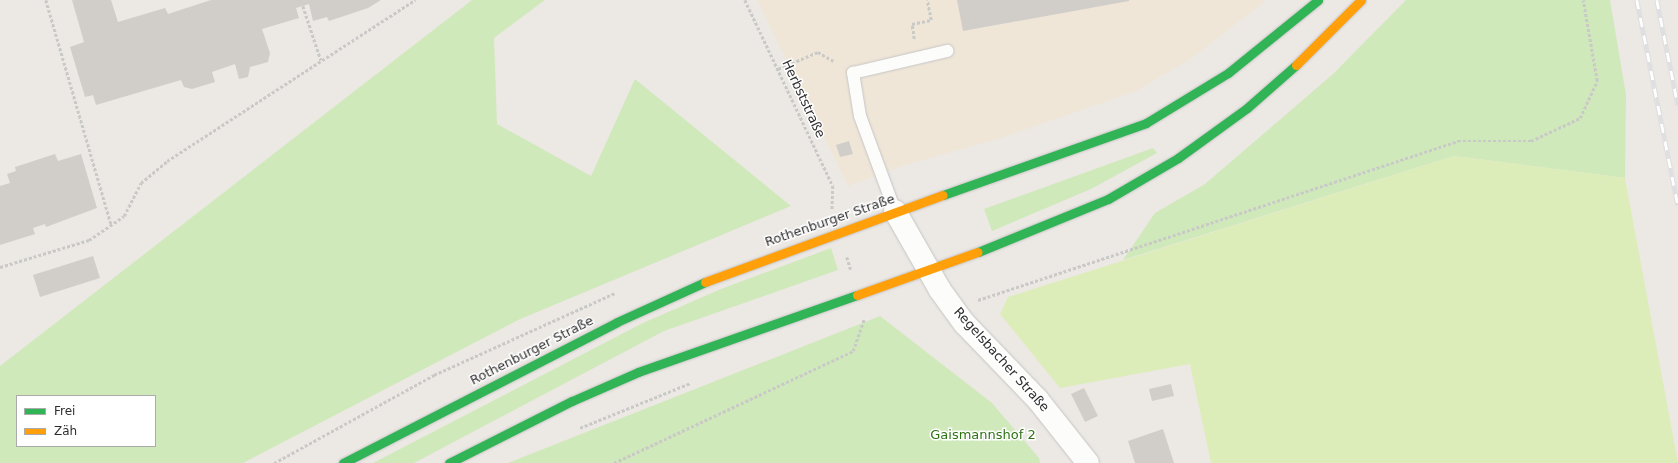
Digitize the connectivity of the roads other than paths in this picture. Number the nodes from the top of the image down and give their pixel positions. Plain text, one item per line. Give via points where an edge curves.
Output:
1 (1318, 0) edge
2 (1361, 0) edge
3 (947, 51) dead end
4 (895, 212) junction
5 (928, 271) junction
6 (343, 463) edge
7 (449, 463) edge
8 (1088, 463) edge

1 - 4 main road, Rothenburger Straße via 1228,73 1162,115 1074,150
2 - 5 main road via 1313,50 1253,104 1166,166 1066,218
3 - 4 lane via 853,73 860,116
4 - 5 street, Regelsbacher Straße
4 - 6 main road, Rothenburger Straße via 761,259 651,305
5 - 7 main road via 638,372 572,401
5 - 8 street, Regelsbacher Straße via 953,308 1038,400

